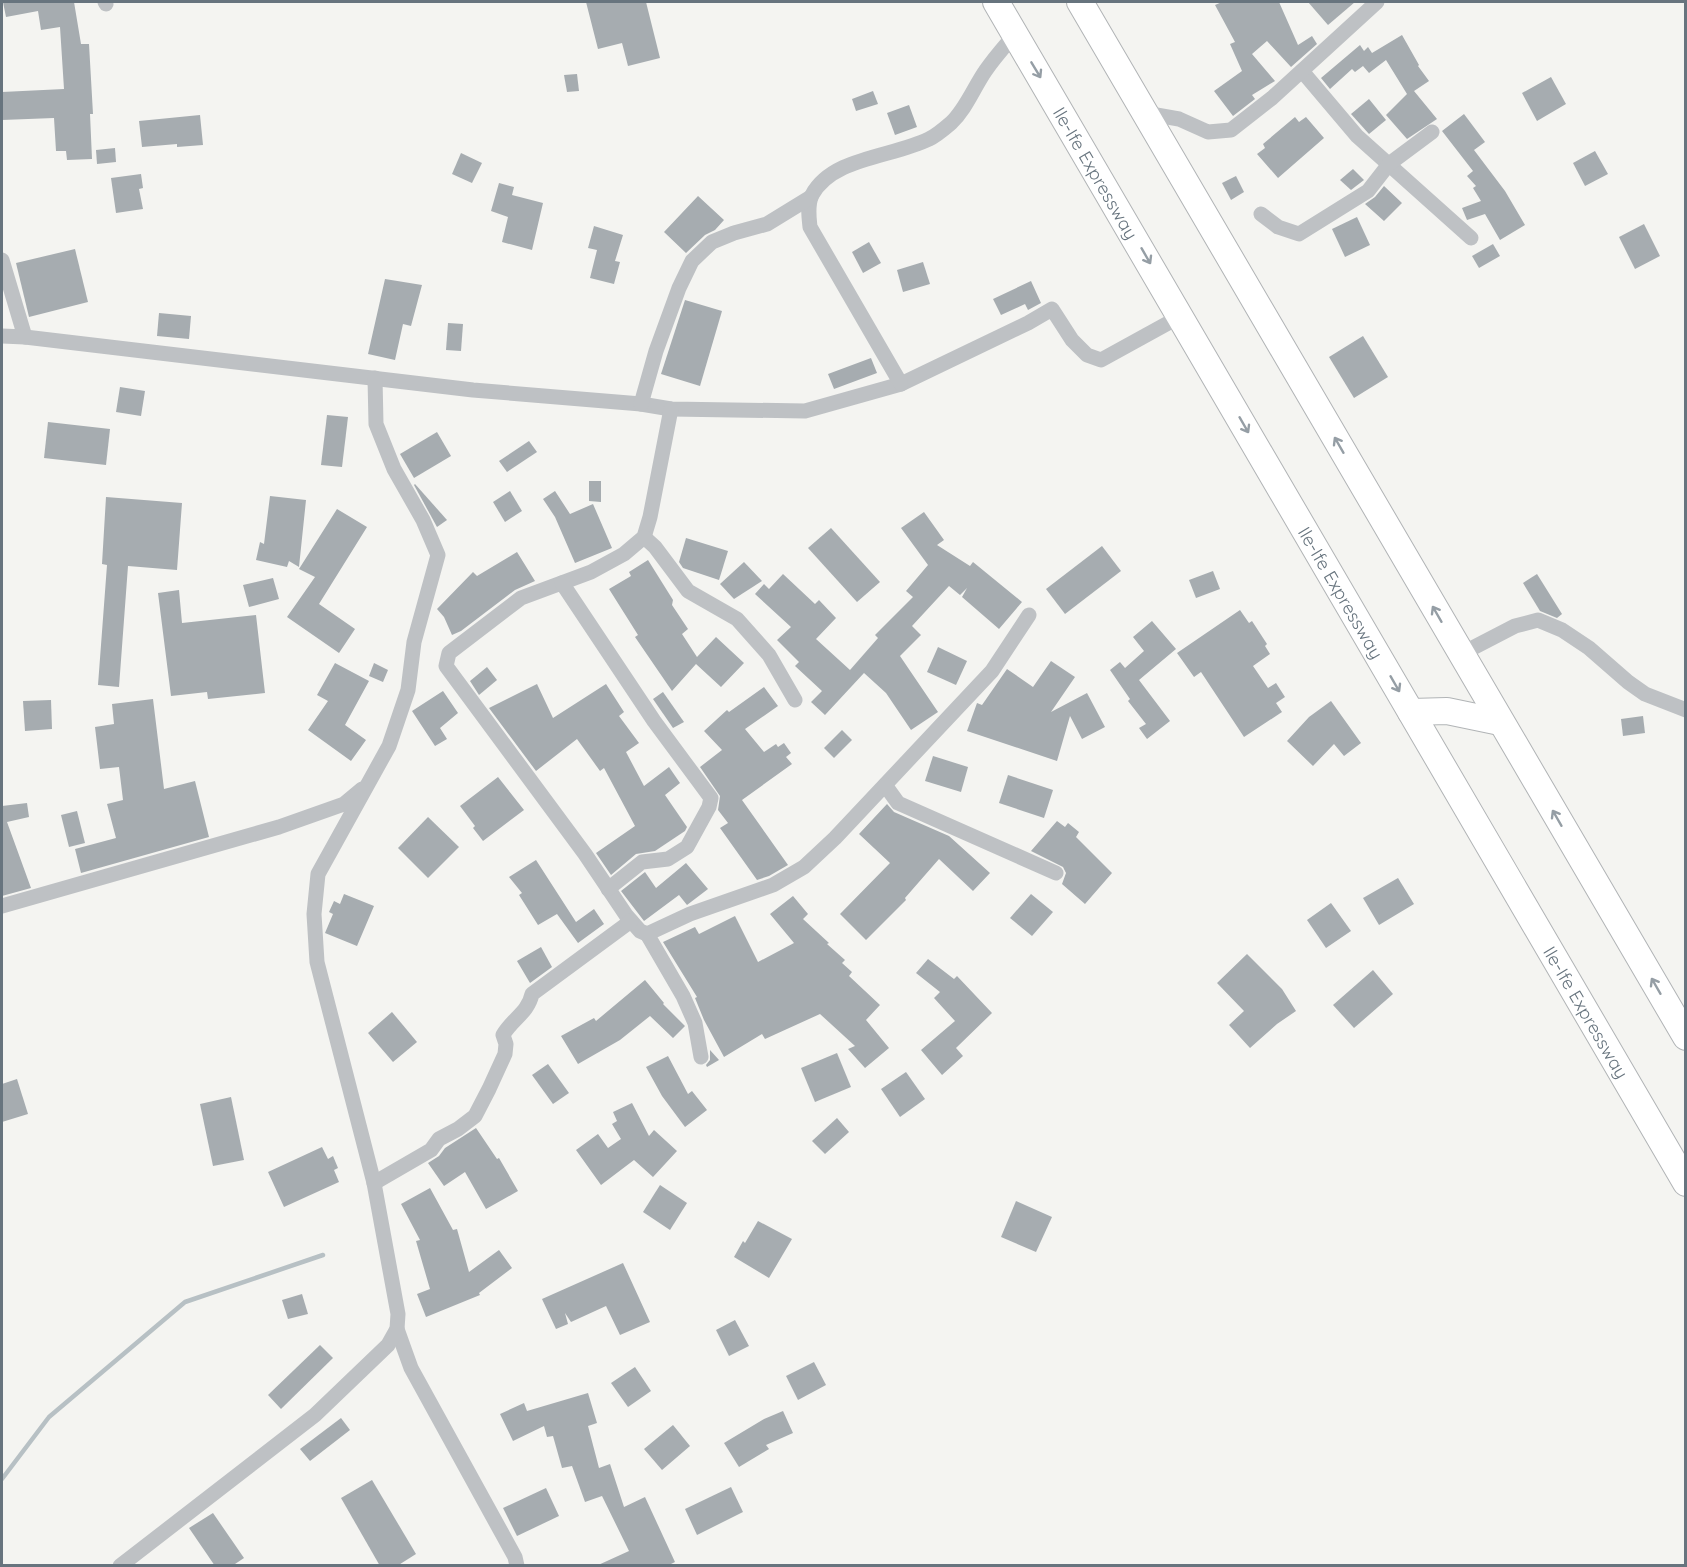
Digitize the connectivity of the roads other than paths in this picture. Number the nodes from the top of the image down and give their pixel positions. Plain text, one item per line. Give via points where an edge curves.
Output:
1 (996, 2) edge
2 (1080, 2) edge
3 (1377, 2) edge
4 (1015, 34) junction
5 (1302, 71) junction
6 (1145, 113) junction
7 (1431, 132) dead end
8 (1389, 164) junction
9 (811, 197) junction
10 (1261, 214) dead end
11 (1471, 238) dead end
12 (2, 260) edge
13 (1181, 316) junction
14 (2, 336) edge
15 (25, 337) junction
16 (375, 378) junction
17 (902, 384) junction
18 (641, 404) junction
19 (671, 409) junction
20 (644, 537) junction
21 (562, 583) junction
22 (1029, 615) dead end
23 (1461, 654) junction
24 (795, 700) dead end
25 (1686, 710) edge
26 (1412, 712) junction
27 (1500, 722) junction
28 (369, 784) junction
29 (885, 785) junction
30 (1056, 873) dead end
31 (608, 889) junction
32 (2, 906) edge
33 (631, 921) junction
34 (646, 934) junction
35 (1686, 1037) edge
36 (701, 1057) dead end
37 (374, 1183) junction
38 (1686, 1183) edge
39 (397, 1329) junction
40 (120, 1566) edge
41 (517, 1566) edge

1 - 4 highway, Ile-Ife Expressway
2 - 6 highway
3 - 5 street
4 - 9 street via 986,69 952,122 930,139 833,173
4 -> 13 highway, Ile-Ife Expressway
5 - 6 street via 1231,130 1208,132 1179,119
5 - 8 street via 1357,136
23 -> 6 highway
7 - 8 street
8 - 10 street via 1368,191 1299,234 1278,227
8 - 11 street
9 - 17 street via 810,227
9 - 18 street via 767,224 712,243 692,261 656,351
12 - 15 street
13 - 17 street via 1101,360 1087,355 1072,340 1052,309
13 -> 26 highway, Ile-Ife Expressway
14 - 15 street
15 - 16 street
16 - 18 street
16 - 28 street via 376,424 438,555 414,642 408,690 389,746
17 - 19 street via 805,411
18 - 19 street
19 - 20 street
20 - 21 street via 616,558
20 - 24 street via 688,591 737,619 769,655
21 - 31 street via 711,798 687,847 668,859 642,862
21 - 31 street via 521,598 449,653 446,666
22 - 29 street via 992,671
23 - 25 street via 1515,626 1538,620 1589,648 1645,694
23 - 27 highway
26 - 27 highway via 1447,711
26 - 38 highway, Ile-Ife Expressway
35 -> 27 highway
28 - 32 street via 344,804 279,827
28 - 37 street via 318,874 314,914 317,962
29 - 30 street via 898,803
29 - 34 street via 804,867 773,885
31 - 33 street
33 - 34 street
33 - 37 street via 532,994 529,1006 503,1035 505,1054 475,1116 439,1139 431,1150
34 - 36 street via 683,996 695,1023
37 - 39 street via 398,1314
39 - 40 street via 388,1345 315,1415
39 - 41 street via 411,1368

